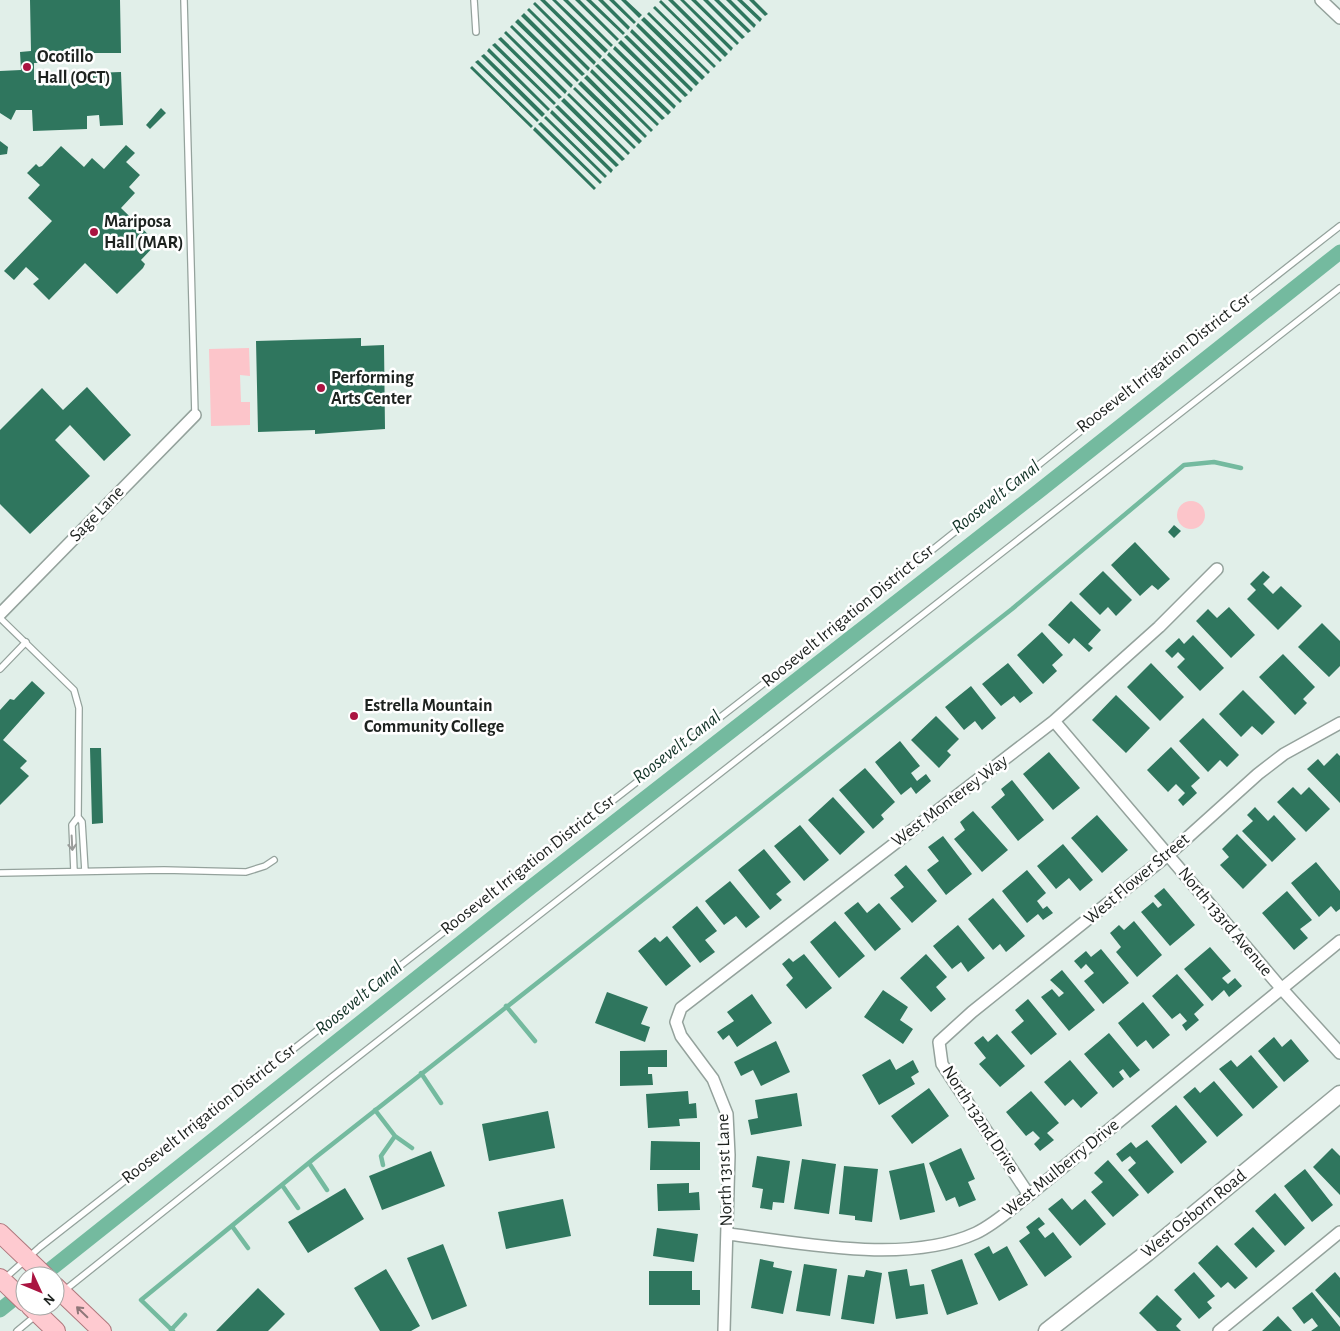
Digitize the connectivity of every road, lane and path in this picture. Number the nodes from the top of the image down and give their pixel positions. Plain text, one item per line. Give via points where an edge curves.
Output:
1 (184, 0) edge
2 (474, 0) edge
3 (1321, 0) edge
4 (1340, 18) edge
5 (476, 32) dead end
6 (1340, 226) edge
7 (1340, 288) edge
8 (195, 415) joint
9 (1217, 569) dead end
10 (0, 614) edge
11 (0, 618) edge
12 (26, 642) junction
13 (0, 668) edge
14 (1054, 721) junction
15 (1340, 723) edge
16 (78, 817) junction
17 (1168, 855) junction
18 (274, 860) dead end
19 (85, 871) junction
20 (74, 872) junction
21 (0, 873) edge
22 (1340, 941) edge
23 (1281, 988) junction
24 (676, 1022) joint
25 (939, 1042) joint
26 (1340, 1053) edge
27 (1340, 1094) edge
28 (1029, 1195) junction
29 (0, 1232) edge
30 (1340, 1232) edge
31 (728, 1234) junction
32 (26, 1258) junction
33 (34, 1266) edge
34 (1, 1280) edge
35 (65, 1286) edge
36 (15, 1293) edge
37 (65, 1299) edge
38 (31, 1316) edge
39 (44, 1316) edge
40 (17, 1331) edge
41 (56, 1331) edge
42 (102, 1331) edge
43 (724, 1331) edge
44 (1046, 1331) edge
45 (1219, 1331) edge

1 - 8 lane
2 - 5 lane
3 - 4 street
6 - 32 lane, Roosevelt Irrigation District Csr via 1156,368 783,668
7 - 35 lane
8 - 10 street, Sage Lane
9 - 14 street, West Monterey Way via 1159,627
11 - 12 lane
12 - 13 lane
12 - 16 lane via 75,693 79,708
14 - 17 street, North 133rd Avenue
14 - 24 street, West Monterey Way via 681,1008
15 - 17 street, West Flower Street via 1284,754
16 - 19 lane via 82,822
16 -> 20 lane via 72,825
17 - 23 street, North 133rd Avenue
17 - 25 street, West Flower Street
18 - 19 lane via 246,872
19 - 20 lane
20 - 21 lane
22 - 23 street, West Mulberry Drive
23 - 26 street, North 133rd Avenue
23 - 28 street, West Mulberry Drive
24 - 31 street, North 131st Lane via 681,1036 713,1079 727,1114
25 - 28 street, North 132nd Drive via 942,1064
27 - 44 street, West Osborn Road via 1147,1253
28 - 31 street, West Mulberry Drive via 977,1232 934,1247 900,1250 838,1247
29 - 32 main road
30 - 45 street
31 - 43 street, North 131st Lane
32 - 33 main road
32 - 34 lane, Roosevelt Irrigation District Csr
34 - 36 main road
42 -> 37 main road
38 - 40 lane
39 - 41 main road

